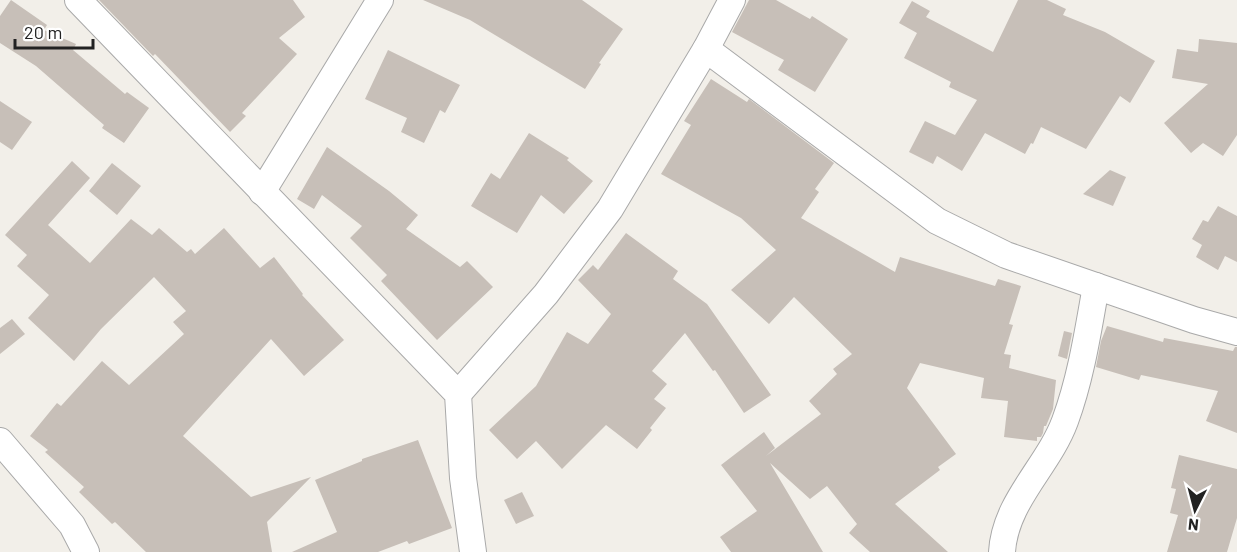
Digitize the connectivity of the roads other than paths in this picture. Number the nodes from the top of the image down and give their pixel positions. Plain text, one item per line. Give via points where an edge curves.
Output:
1 (78, 0) edge
2 (380, 0) edge
3 (732, 0) edge
4 (706, 49) junction
5 (262, 192) junction
6 (1096, 286) junction
7 (1237, 332) edge
8 (458, 394) junction
9 (0, 441) edge
10 (86, 552) edge
11 (473, 552) edge
12 (1002, 552) edge

1 - 5 street
2 - 5 street
3 - 4 street
4 - 6 street via 937,221 1006,255
4 - 8 street via 610,209 546,294
5 - 8 street
6 - 7 street
6 - 12 street via 1065,421 1044,462 1018,499 1003,536
8 - 11 street
9 - 10 street via 72,525

